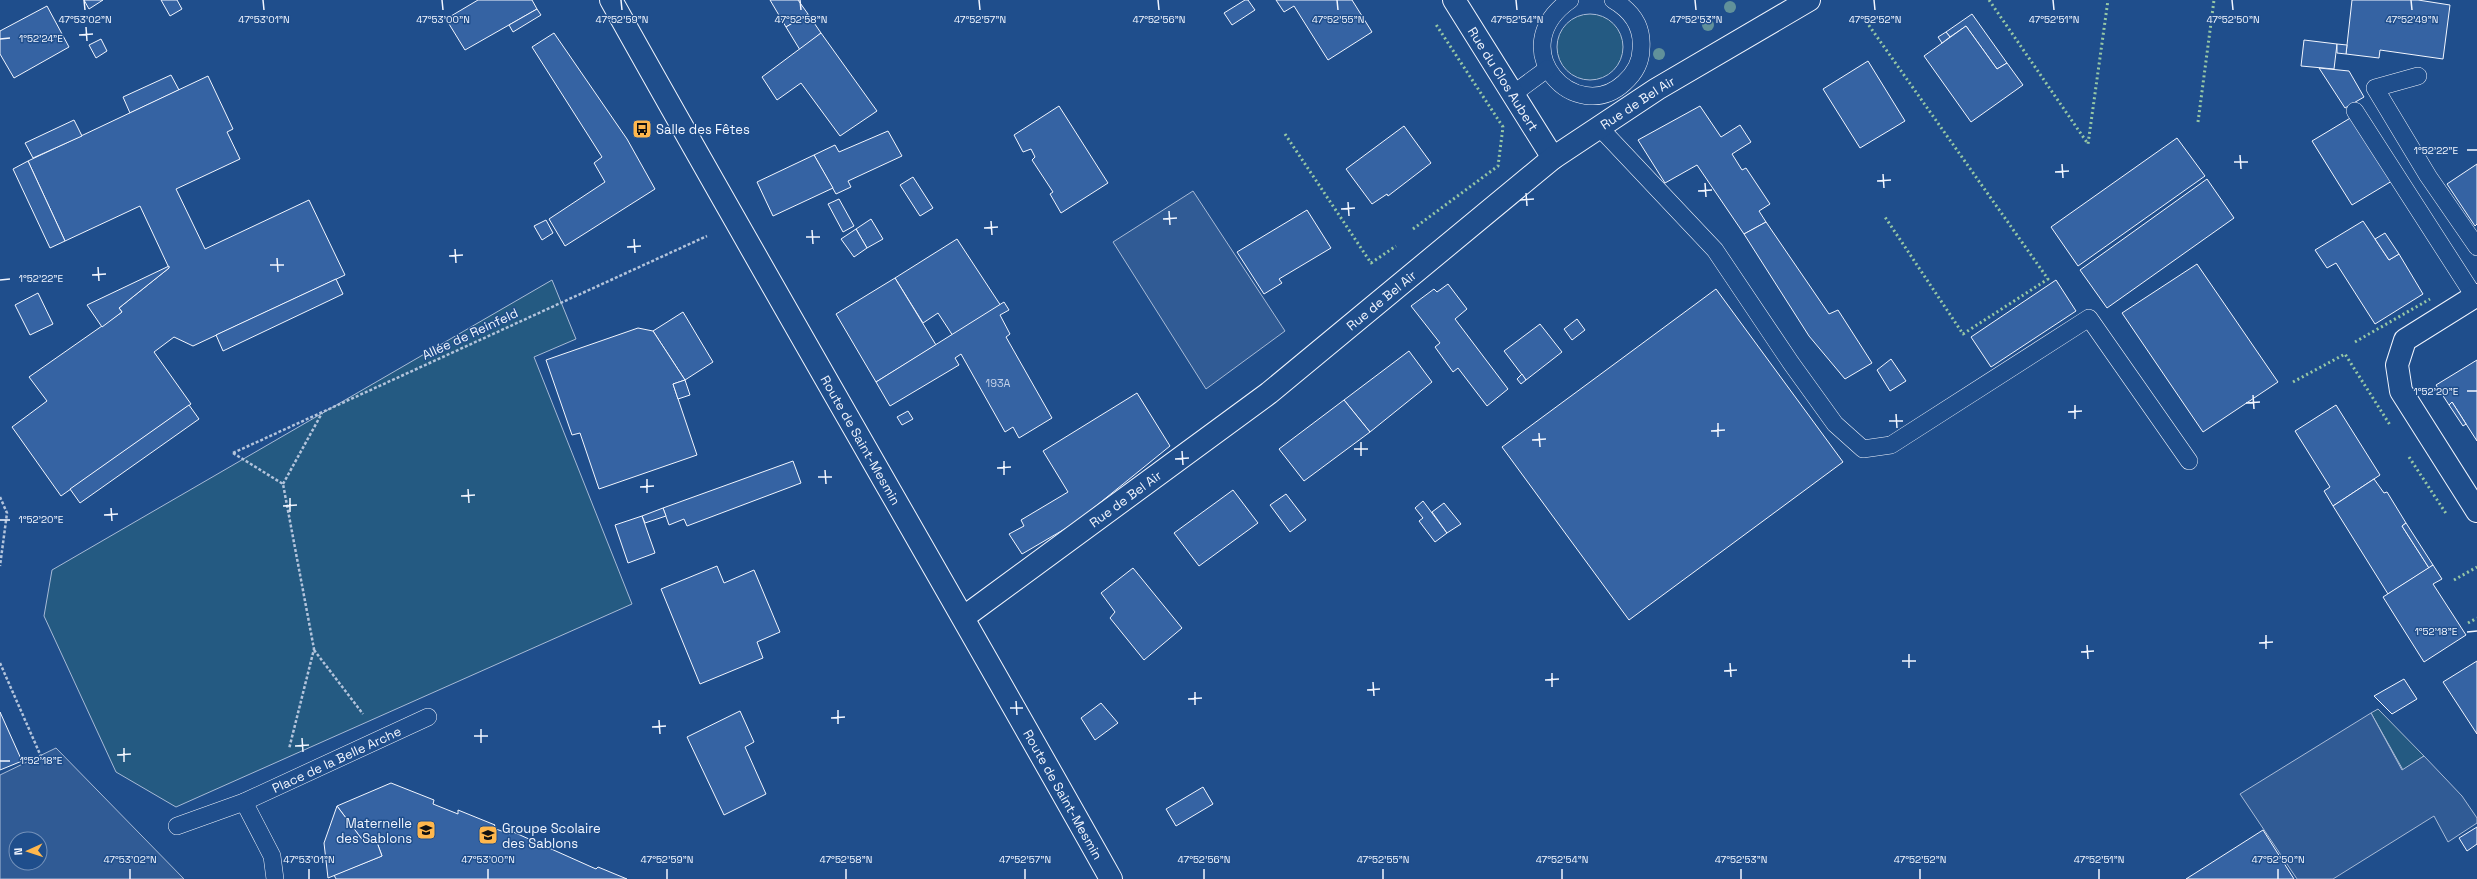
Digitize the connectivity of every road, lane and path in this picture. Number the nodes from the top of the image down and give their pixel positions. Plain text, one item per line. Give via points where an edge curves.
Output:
1 (611, 0) edge
2 (1454, 0) edge
3 (1570, 0) edge
4 (1613, 0) edge
5 (1809, 0) edge
6 (1548, 69) junction
7 (2418, 76) dead end
8 (1622, 85) junction
9 (1513, 94) junction
10 (1633, 104) junction
11 (2355, 111) dead end
12 (1599, 127) junction
13 (1553, 158) junction
14 (711, 234) dead end
15 (2477, 247) edge
16 (2476, 295) edge
17 (322, 413) junction
18 (2189, 461) dead end
19 (283, 484) junction
20 (0, 497) edge
21 (2477, 511) edge
22 (0, 566) edge
23 (964, 617) junction
24 (314, 649) junction
25 (0, 663) edge
26 (428, 717) dead end
27 (382, 740) junction
28 (43, 761) dead end
29 (280, 786) junction
30 (244, 802) junction
31 (177, 826) dead end
32 (276, 879) edge
33 (1111, 879) edge

1 - 23 street, Route de Saint-Mesmin via 734,221
2 - 9 street, Rue du Clos Aubert
3 - 6 lane via 1557,9 1546,23 1542,34 1542,52
4 - 8 lane via 1625,7 1636,21 1642,40 1641,58 1632,76
5 - 10 street, Rue de Bel Air
6 - 8 lane via 1559,84 1574,93 1599,96
6 - 9 lane
7 - 15 lane via 2375,88 2428,176
8 - 10 lane
9 - 13 street, Rue du Clos Aubert
10 - 12 street, Rue de Bel Air
11 - 16 lane
12 - 13 street, Rue de Bel Air
12 - 18 lane via 1715,250 1835,424 1863,449 1891,445 2089,318
13 - 23 street, Rue de Bel Air via 1269,393
14 - 17 path, Allée de Reinfeld
16 - 21 street via 2404,340 2397,365 2401,391
17 - 19 path
17 - 19 path, Allée de Reinfeld via 233,453
19 - 24 path
20 - 22 path via 8,513
23 - 33 street, Route de Saint-Mesmin
24 - 27 path
24 - 29 path
25 - 28 path
26 - 27 lane, Place de la Belle Arche
27 - 29 lane, Place de la Belle Arche
29 - 30 lane, Place de la Belle Arche
30 - 31 lane, Place de la Belle Arche
30 - 32 lane via 272,856

